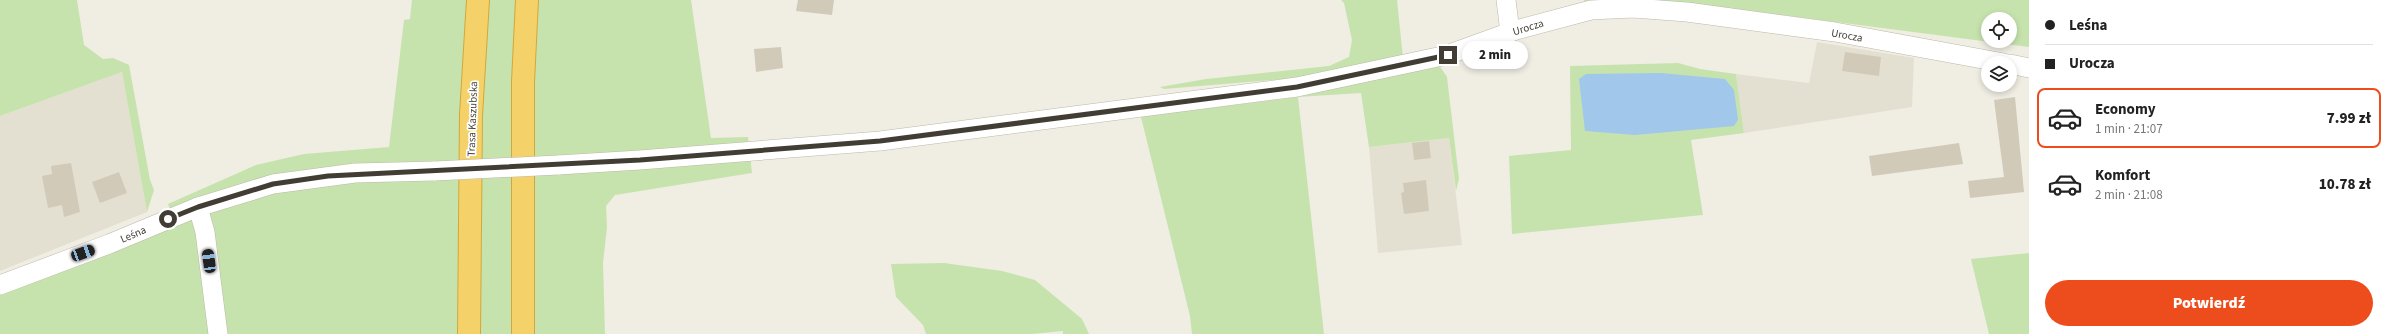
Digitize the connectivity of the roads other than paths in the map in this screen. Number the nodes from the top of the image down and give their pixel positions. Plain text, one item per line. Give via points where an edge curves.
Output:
1 (478, 0) edge
2 (527, 0) edge
3 (1506, 0) edge
4 (1510, 32) junction
5 (1981, 59) edge
6 (2017, 65) edge
7 (2029, 68) edge
8 (745, 152) joint
9 (198, 207) junction
10 (0, 285) edge
11 (218, 334) edge
12 (469, 334) edge
13 (523, 334) edge

1 - 12 highway, Trasa Kaszubska via 471,115
2 - 13 highway via 523,90
3 - 4 street
4 - 5 street, Urocza via 1571,14 1632,8 1687,12 1835,32
4 - 8 street, Urocza via 1448,55 1297,87 880,141
6 - 7 street
8 - 9 street, Leśna, bridge via 558,165 355,173 273,184
9 - 10 street, Leśna
9 - 11 street via 205,232

